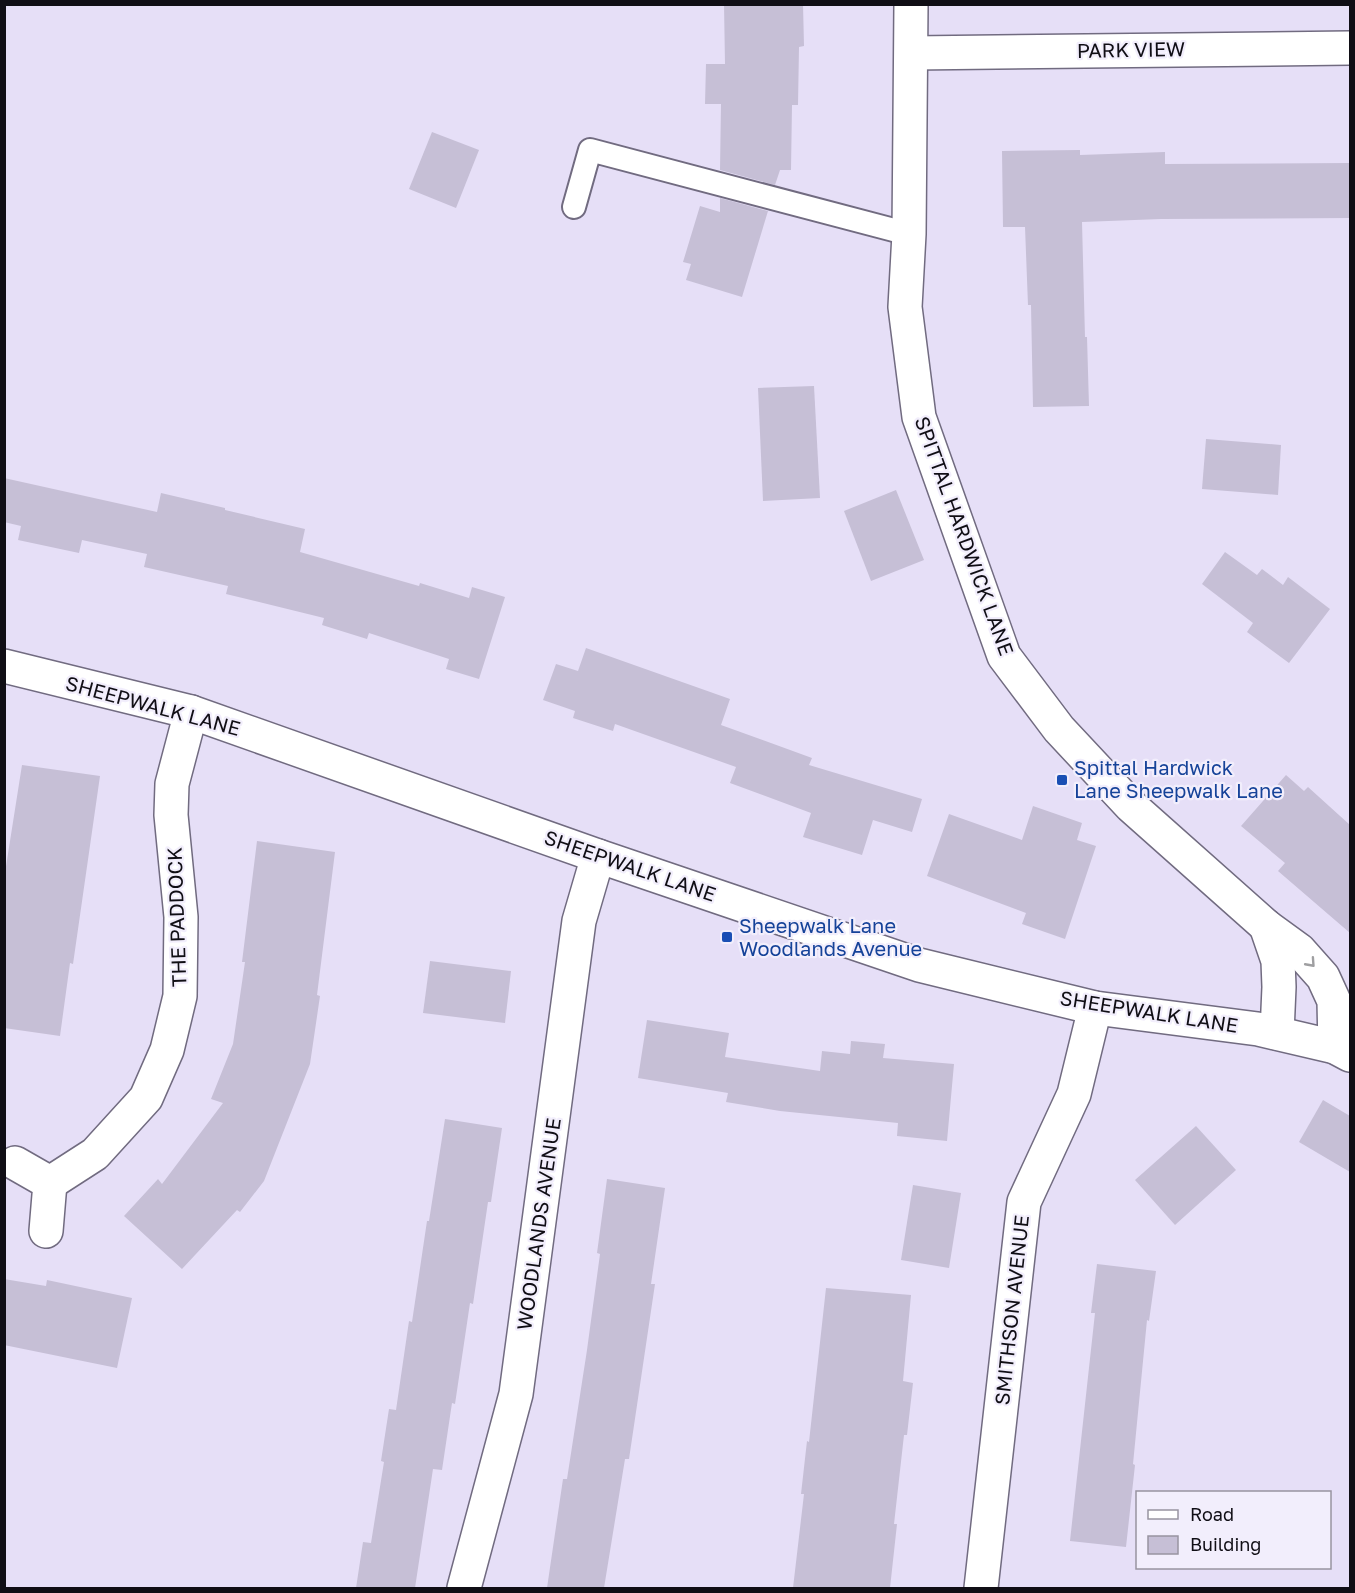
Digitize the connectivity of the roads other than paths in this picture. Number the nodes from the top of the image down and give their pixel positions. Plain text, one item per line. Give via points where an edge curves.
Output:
1 (911, 4) edge
2 (1350, 48) edge
3 (912, 53) junction
4 (574, 207) dead end
5 (909, 234) junction
6 (4, 666) edge
7 (190, 711) junction
8 (598, 856) junction
9 (1266, 926) junction
10 (1095, 1008) junction
11 (1277, 1033) junction
12 (1343, 1051) edge
13 (15, 1163) dead end
14 (50, 1183) junction
15 (46, 1231) dead end
16 (464, 1588) edge
17 (981, 1588) edge

1 - 3 street, SPITTAL HARDWICK LANE
2 - 3 street, PARK VIEW
3 - 5 street, SPITTAL HARDWICK LANE
4 - 5 lane via 590,150
5 - 9 street, SPITTAL HARDWICK LANE via 905,307 919,417 1004,656 1059,729 1131,806
6 - 7 street, SHEEPWALK LANE
7 - 8 street, SHEEPWALK LANE
7 - 14 street, THE PADDOCK via 172,784 171,815 181,917 180,996 167,1050 146,1098 95,1154
8 - 10 street, SHEEPWALK LANE via 919,965
8 - 16 street, WOODLANDS AVENUE via 579,921 516,1394
9 - 11 street, SPITTAL HARDWICK LANE via 1278,961
9 -> 12 street, SPITTAL HARDWICK LANE via 1299,950 1323,977 1334,1001
10 - 11 street, SHEEPWALK LANE
10 - 17 street, SMITHSON AVENUE via 1074,1094 1024,1202
11 - 12 street, SHEEPWALK LANE
13 - 14 street
14 - 15 street

